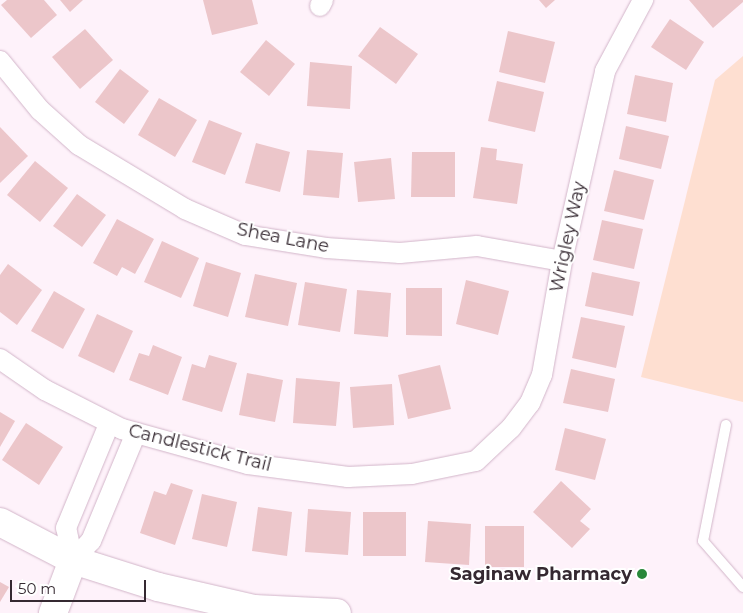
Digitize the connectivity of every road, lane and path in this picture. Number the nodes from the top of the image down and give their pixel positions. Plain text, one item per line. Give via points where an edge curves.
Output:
1 (643, 0) edge
2 (0, 61) edge
3 (562, 261) junction
4 (0, 359) edge
5 (110, 424) junction
6 (726, 425) dead end
7 (136, 434) junction
8 (476, 461) joint
9 (0, 522) edge
10 (73, 560) junction
11 (743, 587) edge
12 (53, 613) edge
13 (337, 613) edge

1 - 3 street, Wrigley Way via 605,71
2 - 3 street, Shea Lane via 40,110 79,145 185,209 245,234 326,248 400,253 477,246
3 - 8 street, Wrigley Way via 542,375 525,409
4 - 5 street, Candlestick Trail via 45,390
5 - 7 street, Candlestick Trail
5 - 10 street via 66,528
6 - 11 lane via 704,541
7 - 8 street, Candlestick Trail via 248,464 348,477 412,474
7 - 10 street via 91,541
9 - 10 main road
10 - 12 main road
10 - 13 main road via 158,588 246,607 282,612

